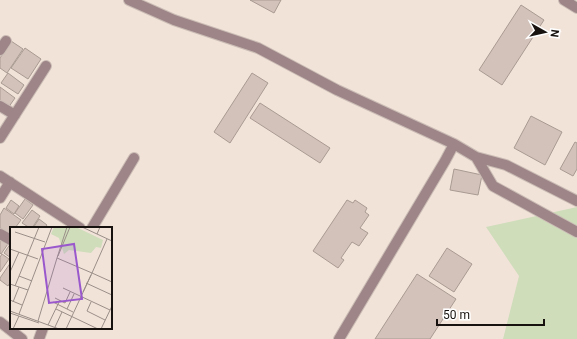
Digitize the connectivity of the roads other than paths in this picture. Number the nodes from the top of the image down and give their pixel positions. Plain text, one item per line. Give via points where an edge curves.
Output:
1 (129, 0) edge
2 (564, 0) edge
3 (577, 8) edge
4 (6, 41) dead end
5 (0, 50) edge
6 (46, 66) dead end
7 (0, 106) edge
8 (15, 115) junction
9 (0, 138) edge
10 (454, 144) junction
11 (134, 158) dead end
12 (476, 158) junction
13 (0, 176) edge
14 (10, 182) junction
15 (0, 198) edge
16 (577, 201) edge
17 (78, 227) edge
18 (93, 227) edge
19 (577, 232) edge
20 (0, 234) edge
21 (10, 239) edge
22 (0, 322) edge
23 (43, 329) edge
24 (22, 339) edge
25 (39, 339) edge
26 (339, 339) edge

1 - 10 street via 174,20 258,48 337,90
2 - 3 street
4 - 5 street
6 - 8 street
7 - 8 street
8 - 9 street
10 - 12 street
10 - 26 street
11 - 18 street
12 - 16 street via 506,165
12 - 19 street via 492,186
13 - 14 street
14 - 15 street
14 - 17 street
20 - 21 street
22 - 24 street
23 - 25 street

